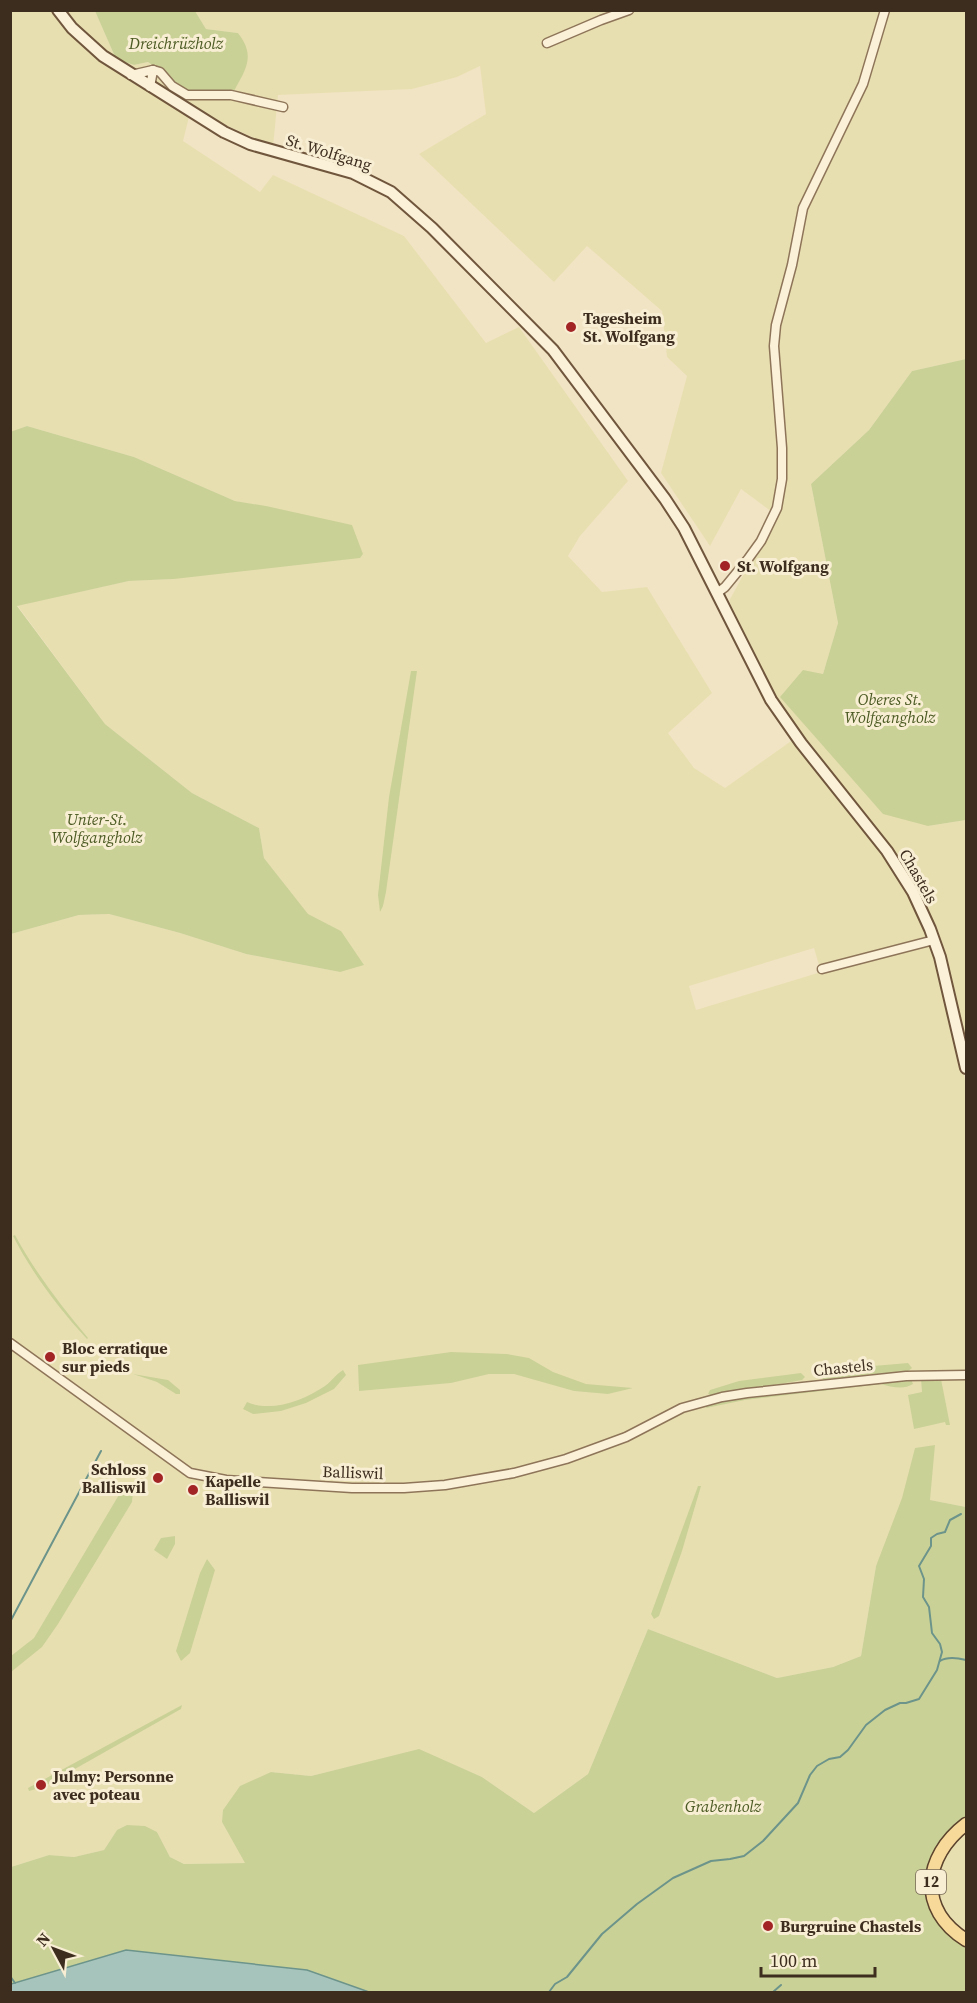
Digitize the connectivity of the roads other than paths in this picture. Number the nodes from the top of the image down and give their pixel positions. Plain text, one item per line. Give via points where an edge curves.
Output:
1 (58, 10) edge
2 (629, 10) edge
3 (885, 10) edge
4 (547, 43) dead end
5 (153, 70) junction
6 (131, 75) junction
7 (150, 87) junction
8 (283, 107) dead end
9 (786, 497) dead end
10 (777, 508) junction
11 (717, 593) junction
12 (790, 727) joint
13 (934, 940) junction
14 (822, 969) dead end
15 (966, 1068) edge
16 (10, 1344) edge
17 (966, 1375) edge
18 (722, 1397) joint
19 (966, 1824) edge
20 (966, 1940) edge

1 - 6 main road, St. Wolfgang via 93,48
2 - 4 street
3 - 10 street via 863,84 803,208 776,325 774,346 782,448
5 - 6 street
5 - 7 street
5 - 8 street via 187,95 231,95
6 - 7 main road, St. Wolfgang
7 - 11 main road, St. Wolfgang via 236,138 353,173 402,200 553,350 665,500 693,543
9 - 10 street
10 - 11 street via 761,541
11 - 12 main road, St. Wolfgang via 761,682
12 - 13 main road, Chastels via 891,858 918,901
13 - 14 street
13 - 15 main road, Chastels
16 - 18 street, Balliswil via 184,1470 226,1480 369,1488 470,1481 566,1459 626,1437 682,1408
17 - 18 street, Chastels via 906,1376
19 - 20 main road, 12 via 942,1849 933,1868 931,1886 944,1921

